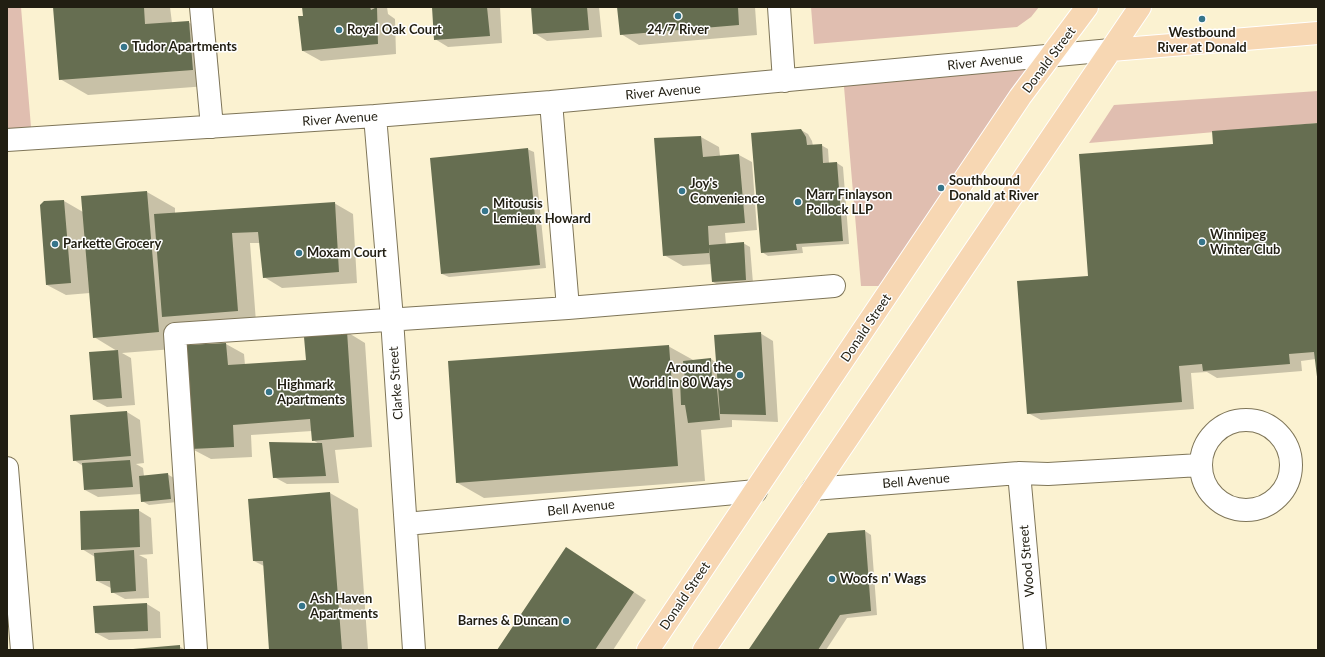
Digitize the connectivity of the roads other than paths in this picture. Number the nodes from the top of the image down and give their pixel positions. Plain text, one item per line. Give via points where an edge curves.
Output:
1 (201, 7) edge
2 (779, 7) edge
3 (1087, 7) edge
4 (1140, 7) edge
5 (1318, 33) edge
6 (1111, 50) junction
7 (1053, 54) junction
8 (784, 81) junction
9 (551, 102) junction
10 (375, 116) junction
11 (212, 127) junction
12 (7, 140) edge
13 (834, 286) dead end
14 (568, 308) junction
15 (392, 319) junction
16 (1200, 465) junction
17 (7, 468) edge
18 (1019, 473) junction
19 (813, 489) junction
20 (756, 491) junction
21 (406, 524) junction
22 (22, 650) edge
23 (196, 650) edge
24 (414, 650) edge
25 (648, 650) edge
26 (704, 650) edge
27 (1035, 650) edge

1 - 11 street
2 - 8 street
3 - 7 main road, Donald Street
4 - 6 main road
5 - 6 main road, River Avenue
6 - 7 street, River Avenue
6 - 19 main road
7 - 8 street, River Avenue
7 - 20 main road, Donald Street via 1020,98
8 - 9 street, River Avenue
9 - 10 street, River Avenue
9 - 14 street
10 - 11 street, River Avenue
10 - 15 street, Clarke Street
11 - 12 street, River Avenue
13 - 14 street
14 - 15 street
15 - 21 street, Clarke Street
15 - 23 street via 175,334
16 - 16 street via 1202,479 1217,501 1228,508 1242,510 1257,509 1272,503 1283,492 1290,478 1292,463 1288,447 1279,434 1267,424 1252,420 1236,420 1222,426 1210,436 1202,450
16 - 18 street, Bell Avenue via 1048,474
17 - 22 street
18 - 19 street, Bell Avenue
18 - 27 street, Wood Street
19 - 26 main road
20 - 21 street, Bell Avenue
20 - 25 main road, Donald Street
21 - 24 street, Clarke Street

